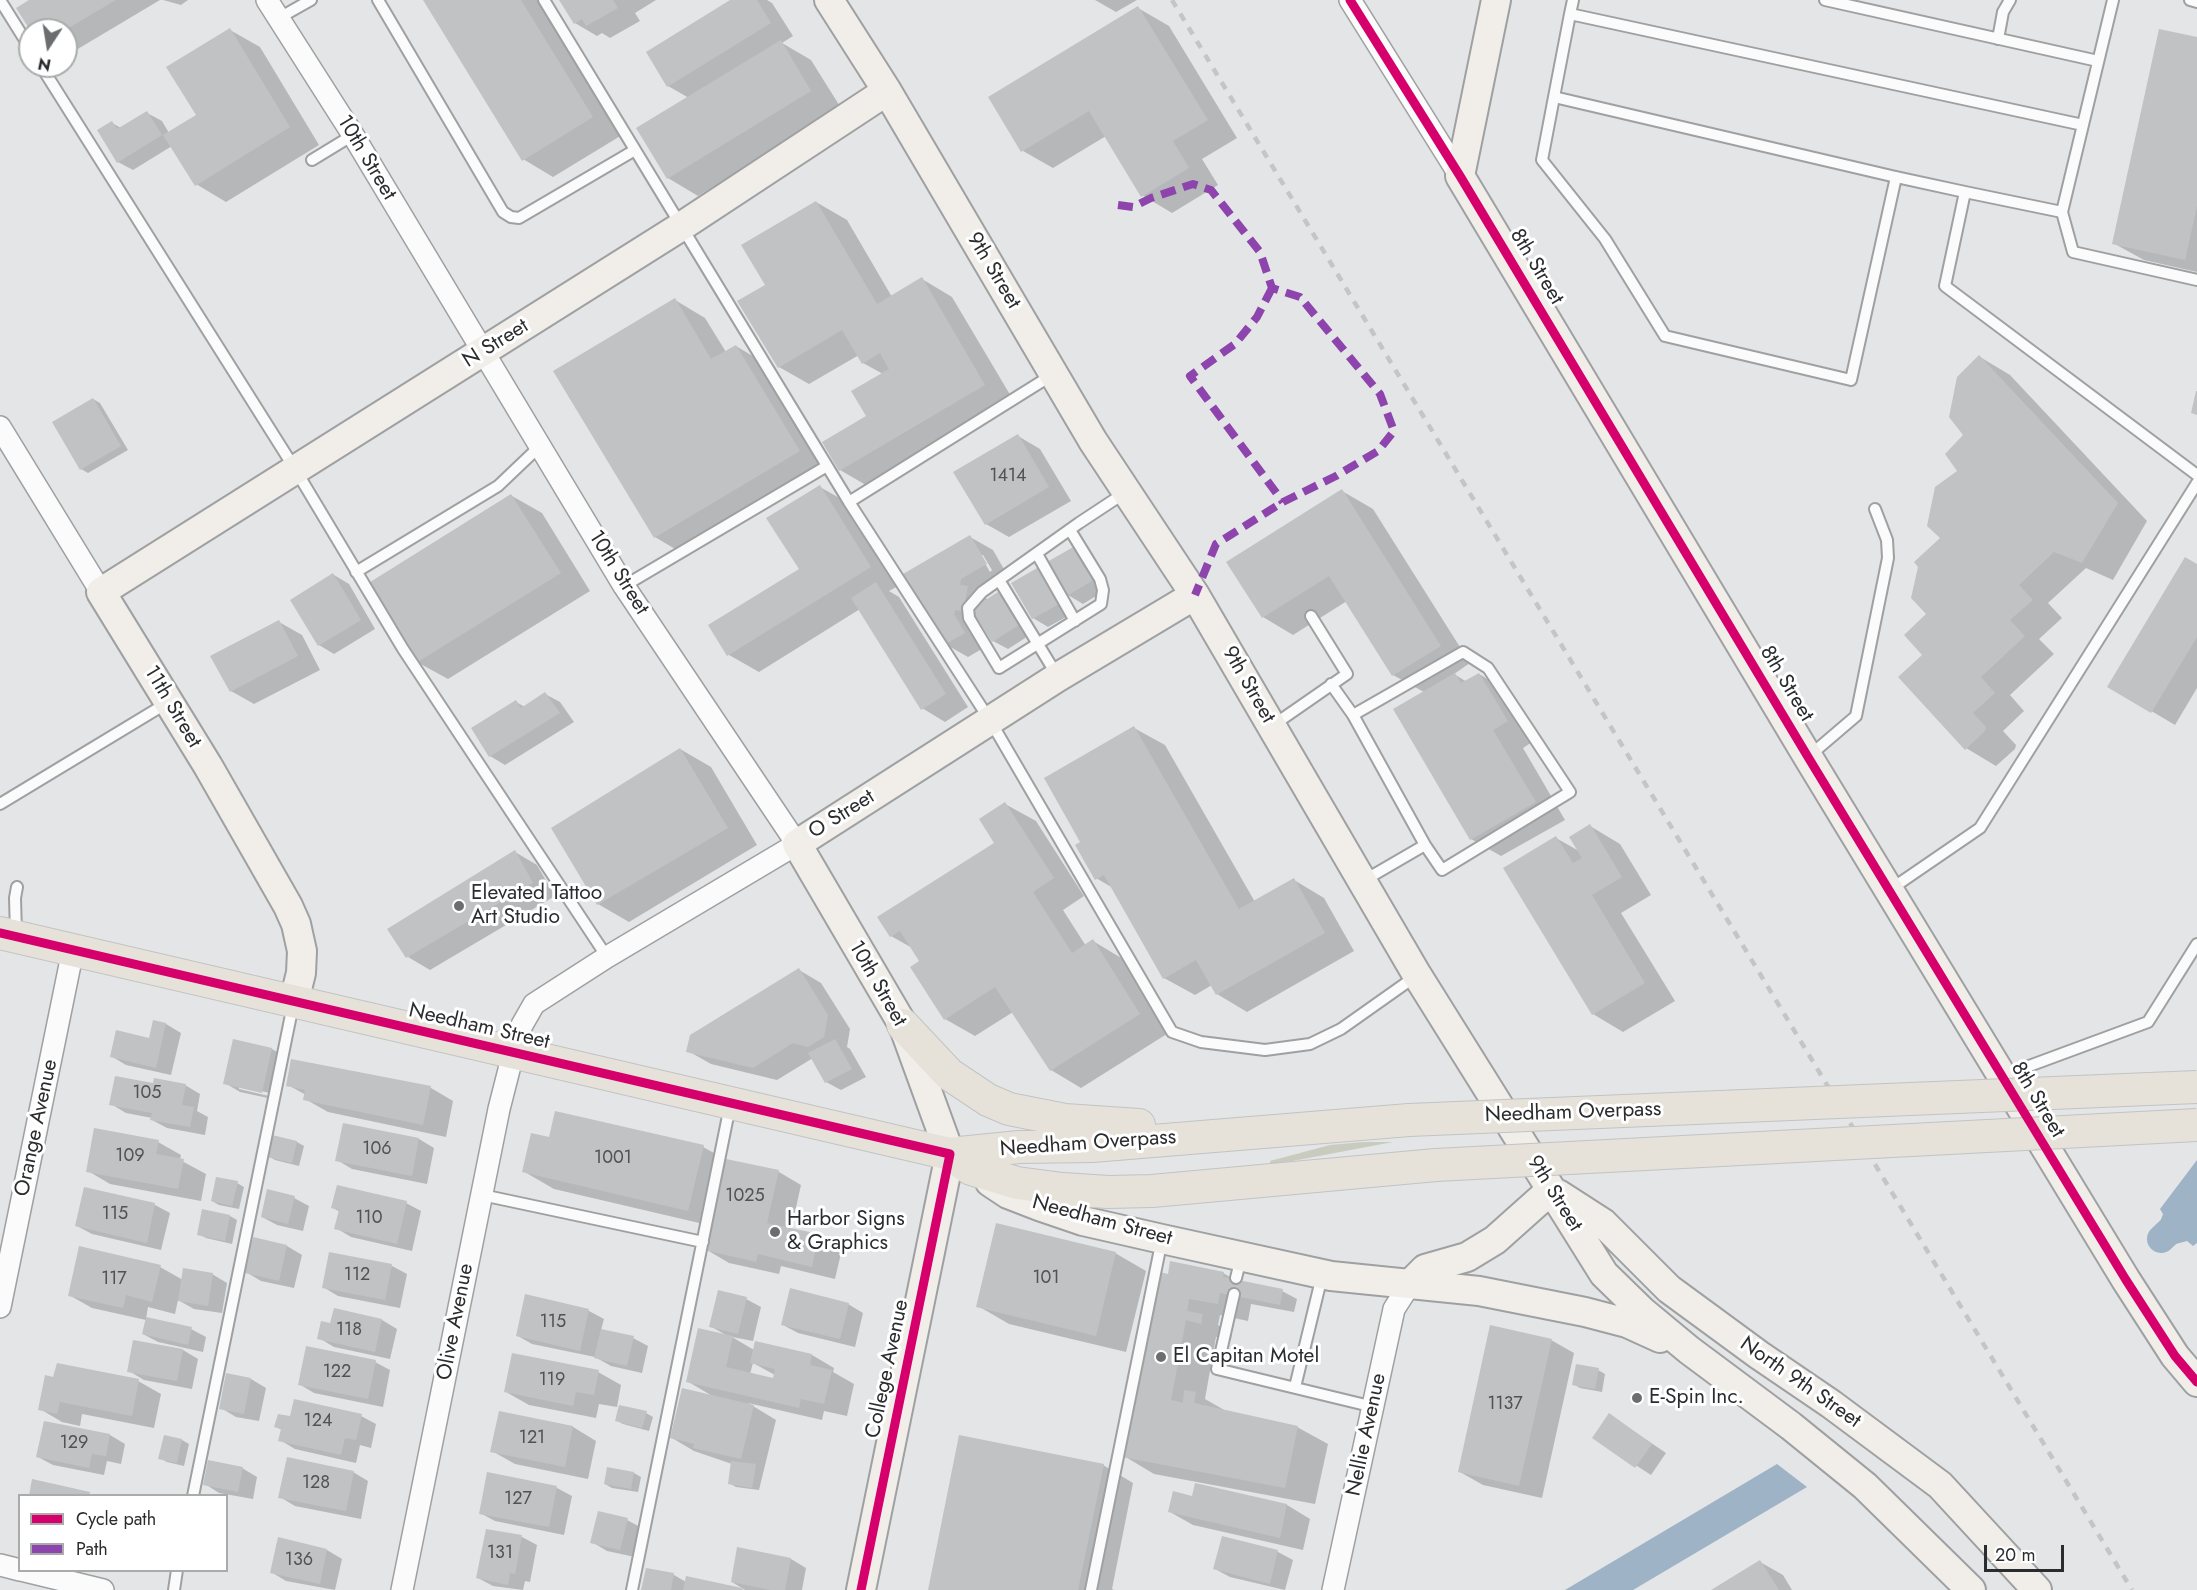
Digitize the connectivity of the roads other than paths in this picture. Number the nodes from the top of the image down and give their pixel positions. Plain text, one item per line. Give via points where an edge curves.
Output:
1 (0, 0) edge
2 (267, 0) edge
3 (311, 0) edge
4 (378, 0) edge
5 (544, 0) edge
6 (829, 0) edge
7 (1350, 0) edge
8 (1496, 0) edge
9 (1573, 0) edge
10 (1825, 0) edge
11 (2010, 0) edge
12 (2113, 0) edge
13 (2190, 0) edge
14 (2197, 2) edge
15 (1570, 14) junction
16 (279, 18) junction
17 (18, 29) edge
18 (1998, 39) junction
19 (2098, 61) junction
20 (50, 78) edge
21 (887, 91) junction
22 (1554, 97) junction
23 (2083, 125) junction
24 (353, 135) junction
25 (635, 150) junction
26 (312, 160) dead end
27 (1460, 176) junction
28 (1896, 177) junction
29 (1965, 192) junction
30 (2062, 212) junction
31 (682, 226) junction
32 (2197, 280) edge
33 (484, 352) junction
34 (1054, 375) junction
35 (0, 427) edge
36 (540, 446) junction
37 (827, 466) junction
38 (295, 469) junction
39 (2197, 475) edge
40 (2197, 483) edge
41 (1127, 492) junction
42 (849, 502) junction
43 (1875, 509) dead end
44 (1070, 530) junction
45 (1037, 554) junction
46 (356, 572) junction
47 (999, 580) junction
48 (624, 586) junction
49 (101, 592) junction
50 (1195, 595) junction
51 (1311, 616) dead end
52 (1075, 621) junction
53 (1037, 645) junction
54 (1058, 677) junction
55 (1331, 684) junction
56 (169, 702) junction
57 (1353, 715) junction
58 (991, 722) junction
59 (1272, 726) junction
60 (1808, 757) junction
61 (0, 804) edge
62 (796, 844) junction
63 (1425, 845) junction
64 (1362, 881) junction
65 (17, 887) dead end
66 (1889, 891) junction
67 (8, 935) edge
68 (2197, 944) edge
69 (73, 950) junction
70 (607, 957) junction
71 (1417, 975) junction
72 (294, 1001) junction
73 (903, 1024) junction
74 (513, 1054) junction
75 (2002, 1076) junction
76 (2197, 1087) edge
77 (731, 1103) junction
78 (2197, 1125) edge
79 (1278, 1130) junction
80 (960, 1162) junction
81 (1551, 1190) junction
82 (482, 1195) junction
83 (1162, 1239) junction
84 (703, 1242) junction
85 (1322, 1274) junction
86 (1410, 1284) junction
87 (1234, 1294) dead end
88 (0, 1307) edge
89 (1689, 1350) junction
90 (2197, 1382) edge
91 (1295, 1387) junction
92 (1374, 1407) junction
93 (193, 1494) edge
94 (0, 1565) edge
95 (18, 1570) edge
96 (28, 1572) edge
97 (177, 1572) edge
98 (103, 1590) edge
99 (174, 1590) edge
100 (402, 1590) edge
101 (633, 1590) edge
102 (861, 1590) edge
103 (1091, 1590) edge
104 (1333, 1590) edge
105 (1971, 1590) edge
106 (2037, 1590) edge

1 - 17 lane
2 - 16 street, 10th Street
3 - 16 lane
4 - 25 lane via 503,212 511,217 519,218
5 - 25 lane
6 - 21 street, 9th Street
7 - 27 street, 8th Street
8 - 27 street
9 - 15 lane
10 - 18 lane
11 - 18 lane via 2003,12
12 - 19 lane
13 - 14 lane
15 - 22 lane
15 - 23 lane
16 - 24 street, 10th Street
18 - 19 lane
19 - 23 lane
20 - 38 lane
21 - 31 street, N Street
21 - 34 street, 9th Street
22 - 28 lane
22 - 28 lane via 1542,160 1605,239 1665,336 1851,380
23 - 30 lane
24 - 26 lane
24 - 33 street, 10th Street
25 - 31 lane
27 - 60 street, 8th Street
28 - 29 lane
29 - 30 lane
29 - 39 lane via 1945,286
30 - 32 lane via 2073,252
31 - 33 street, N Street
31 - 37 lane
33 - 36 street, 10th Street
33 - 38 street, N Street
34 - 41 street, 9th Street
34 - 42 lane
35 - 49 street, 11th Street
36 - 46 lane via 498,486
36 - 48 street, 10th Street
37 - 42 lane
37 - 48 lane
38 - 46 lane
38 - 49 street, N Street
40 - 66 lane via 1980,828
41 - 44 lane
41 - 50 street, 9th Street
42 - 58 lane
43 - 60 lane via 1887,540 1888,558 1856,716
44 - 45 lane
44 - 52 lane via 1095,568 1103,590 1101,604
45 - 47 lane
45 - 52 lane
46 - 70 lane
47 - 53 lane
47 - 53 lane via 968,608 969,618 999,668
48 - 62 street, 10th Street
49 - 56 street, 11th Street
50 - 54 street, O Street
50 - 59 street, 9th Street
51 - 55 lane via 1347,674
52 - 53 lane
53 - 54 lane
54 - 58 street, O Street
55 - 57 lane
55 - 59 lane
56 - 61 lane
56 - 72 street, 11th Street via 293,916 302,951
57 - 63 lane
57 - 63 lane via 1463,652 1488,668 1570,792 1442,870
58 - 62 street, O Street
58 - 71 lane via 1172,1032 1201,1042 1264,1050 1310,1044 1341,1029
59 - 64 street, 9th Street
60 - 66 street, 8th Street
62 - 70 street, O Street
62 - 73 street, 10th Street
63 - 64 lane
64 - 71 street, 9th Street
65 - 67 lane
66 - 75 street, 8th Street
67 - 69 main road, Needham Street
68 - 75 lane via 2148,1022
69 - 72 main road, Needham Street
69 - 88 street, Orange Avenue
70 - 74 street, O Street via 534,1004
71 - 81 street, 9th Street
72 - 74 main road, Needham Street
72 - 93 lane
73 - 79 main road via 949,1074 1009,1109 1105,1124
73 - 80 street, 10th Street
74 - 77 main road, Needham Street
74 - 82 street, Olive Avenue
75 - 90 street, 8th Street via 2126,1281 2175,1356
76 - 79 main road, Needham Overpass, bridge via 1409,1120
77 - 80 main road, Needham Street
77 - 84 lane
78 - 80 main road, Needham Overpass, bridge via 1436,1166 1152,1191 1108,1192 1017,1183
79 - 80 main road, Needham Overpass via 1092,1146 1019,1147
80 - 83 street, Needham Street via 1008,1194 1039,1206 1083,1221
80 - 102 street, College Avenue
81 - 86 street via 1495,1240 1467,1257 1425,1269
81 - 89 street, 9th Street via 1604,1274
81 - 106 street, North 9th Street via 1603,1223 1669,1289 1940,1485
82 - 84 lane
82 - 100 street, Olive Avenue
83 - 85 street, Needham Street via 1239,1267
83 - 103 lane
84 - 101 lane
85 - 86 street, Needham Street
85 - 91 lane
86 - 89 street, Needham Street via 1479,1291 1600,1315
86 - 92 street, Nellie Avenue via 1394,1309
87 - 91 lane via 1216,1369
89 - 105 street, North 9th Street via 1865,1486
91 - 92 lane
92 - 104 street, Nellie Avenue
94 - 95 street
96 - 98 street
97 - 99 lane

